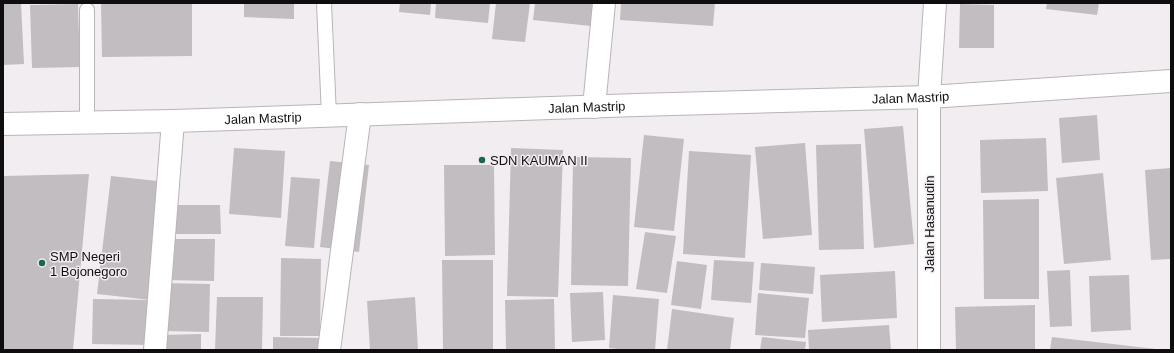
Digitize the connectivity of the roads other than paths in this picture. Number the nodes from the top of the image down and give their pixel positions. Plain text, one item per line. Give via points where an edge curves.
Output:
1 (324, 3) edge
2 (604, 3) edge
3 (935, 3) edge
4 (87, 10) dead end
5 (1171, 81) edge
6 (929, 97) junction
7 (594, 107) junction
8 (360, 114) junction
9 (330, 116) junction
10 (172, 121) junction
11 (87, 122) junction
12 (3, 124) edge
13 (155, 350) edge
14 (329, 350) edge
15 (929, 350) edge

1 - 9 lane
2 - 7 main road
3 - 6 main road, Jalan Hasanudin
4 - 11 lane
5 - 6 main road, Jalan Mastrip
6 - 7 main road, Jalan Mastrip
6 - 15 main road, Jalan Hasanudin
7 - 8 main road, Jalan Mastrip
8 - 9 main road, Jalan Mastrip
8 - 14 main road
9 - 10 main road, Jalan Mastrip
10 - 11 main road, Jalan Mastrip
10 - 13 main road
11 - 12 main road, Jalan Mastrip

